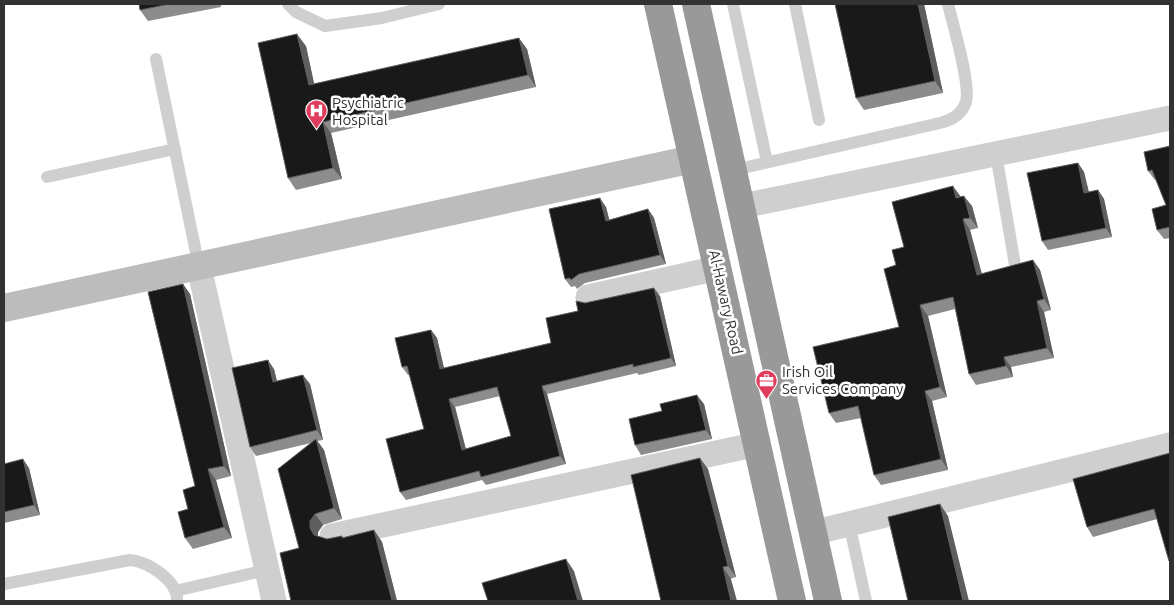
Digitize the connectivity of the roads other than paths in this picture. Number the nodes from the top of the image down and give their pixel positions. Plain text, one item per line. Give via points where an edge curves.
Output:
1 (288, 4) edge
2 (439, 4) edge
3 (658, 4) edge
4 (696, 4) edge
5 (733, 4) edge
6 (795, 4) edge
7 (948, 4) edge
8 (156, 59) dead end
9 (1170, 118) edge
10 (819, 120) dead end
11 (175, 149) junction
12 (996, 154) junction
13 (693, 159) junction
14 (767, 162) junction
15 (734, 170) junction
16 (48, 177) dead end
17 (742, 206) junction
18 (1015, 265) edge
19 (199, 267) junction
20 (718, 268) junction
21 (588, 297) dead end
22 (4, 308) edge
23 (758, 444) junction
24 (1170, 445) edge
25 (849, 523) junction
26 (812, 533) junction
27 (332, 536) edge
28 (266, 570) junction
29 (4, 584) edge
30 (176, 596) edge
31 (274, 601) edge
32 (792, 601) edge
33 (828, 601) edge
34 (866, 601) edge

1 - 2 lane via 296,12 325,26 382,18
3 - 13 highway, Al-Hawary Road
4 - 15 highway
5 - 14 lane
6 - 10 lane
7 - 14 lane via 966,88 965,104 956,116 940,123
8 - 11 lane
9 - 12 street
11 - 16 lane
11 - 19 lane
12 - 17 street
12 - 18 lane
13 - 19 street
13 - 20 highway, Al-Hawary Road
14 - 15 lane
15 - 17 highway
17 - 26 highway
19 - 22 street
19 - 28 street
20 - 21 street
20 - 23 highway, Al-Hawary Road
23 - 27 street
23 - 32 highway, Al-Hawary Road
24 - 25 street
25 - 26 street
25 - 34 lane
26 - 33 highway
28 - 30 lane
28 - 31 street
29 - 30 lane via 130,560 154,568

